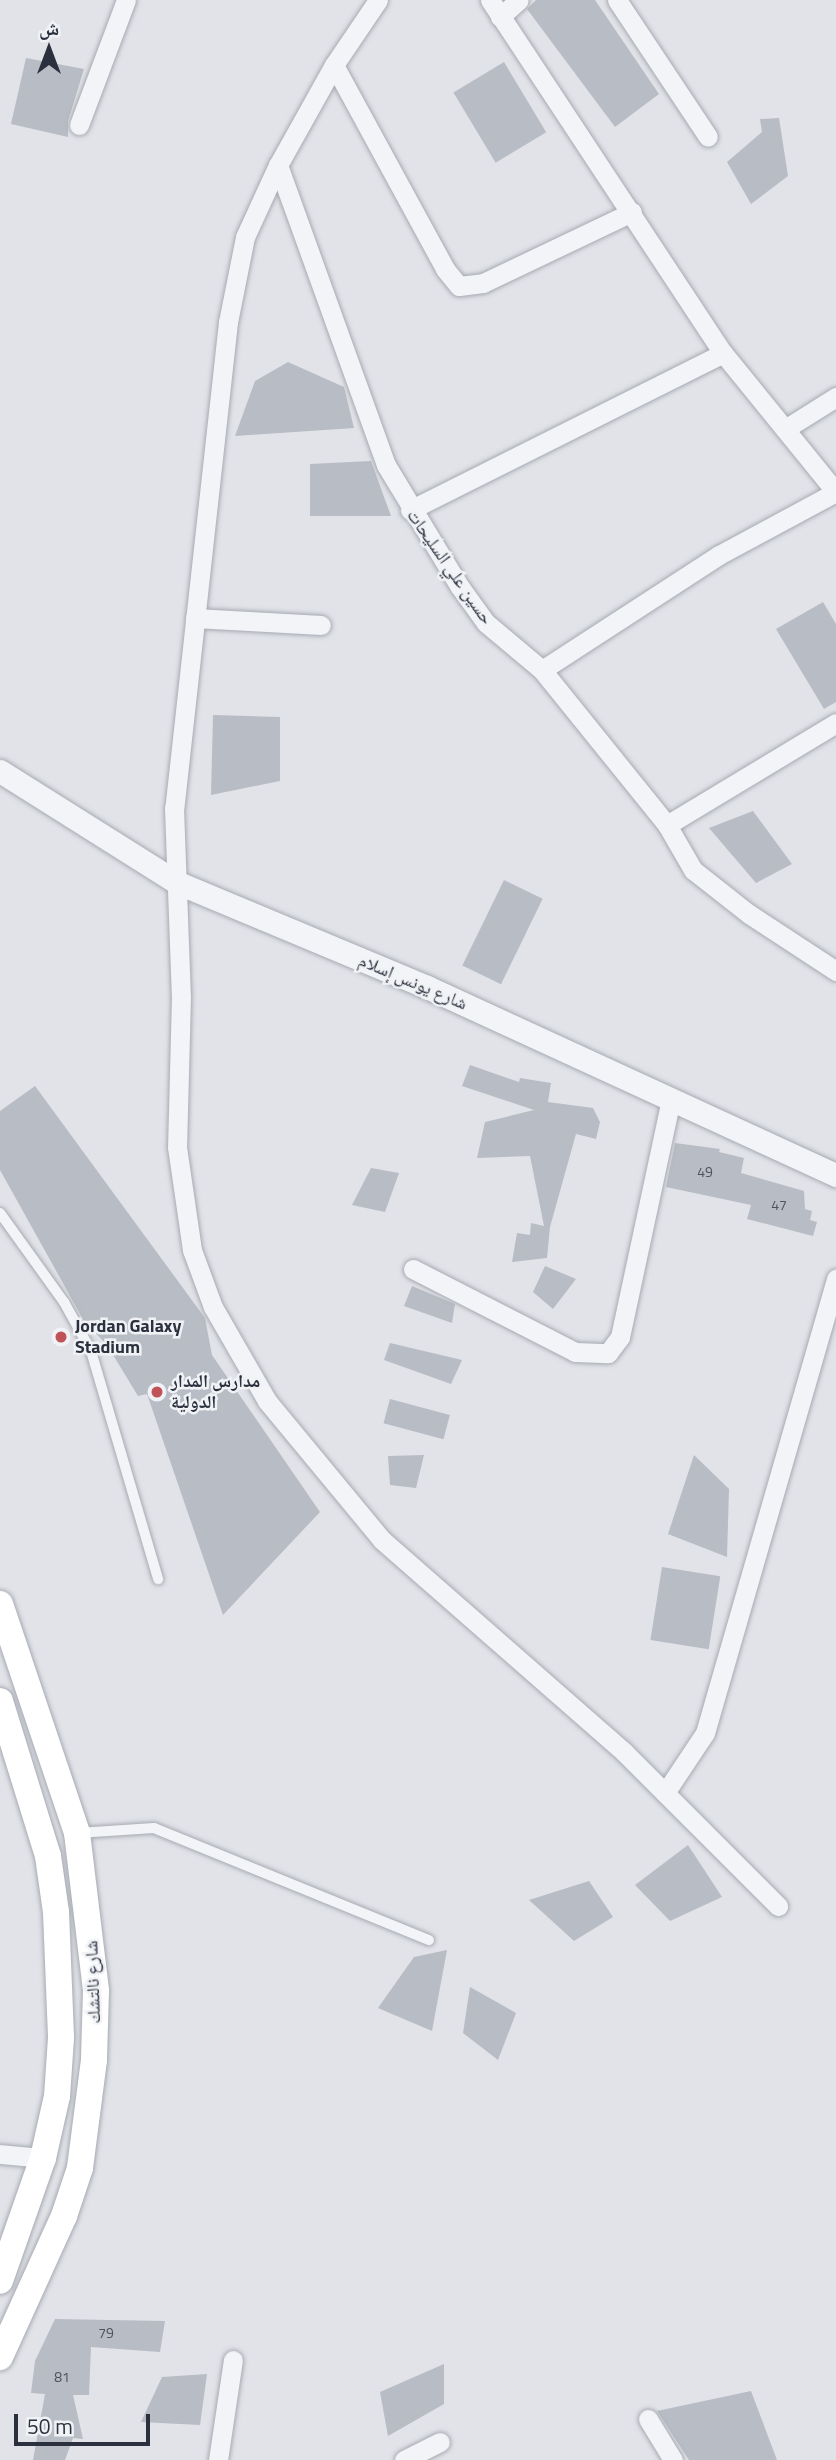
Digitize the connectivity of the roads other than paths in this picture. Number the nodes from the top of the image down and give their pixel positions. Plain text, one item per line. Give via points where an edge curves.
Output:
1 (126, 0) edge
2 (378, 0) edge
3 (490, 0) edge
4 (519, 0) edge
5 (617, 0) edge
6 (500, 17) junction
7 (334, 65) junction
8 (79, 125) dead end
9 (708, 137) dead end
10 (278, 165) junction
11 (632, 212) junction
12 (723, 353) junction
13 (836, 397) edge
14 (785, 429) junction
15 (836, 492) edge
16 (410, 510) junction
17 (195, 618) junction
18 (321, 625) dead end
19 (542, 670) junction
20 (836, 723) edge
21 (0, 771) edge
22 (667, 825) junction
23 (176, 882) junction
24 (836, 971) edge
25 (671, 1100) junction
26 (836, 1175) edge
27 (0, 1213) edge
28 (413, 1269) dead end
29 (836, 1278) edge
30 (158, 1579) dead end
31 (0, 1604) edge
32 (0, 1701) edge
33 (665, 1793) junction
34 (77, 1833) junction
35 (778, 1906) dead end
36 (429, 1940) dead end
37 (0, 2154) edge
38 (43, 2158) junction
39 (0, 2281) edge
40 (0, 2357) edge
41 (233, 2360) dead end
42 (648, 2419) dead end
43 (440, 2442) dead end
44 (218, 2460) edge
45 (404, 2460) edge
46 (673, 2460) edge

1 - 8 street
2 - 7 street
3 - 6 street
4 - 6 street
5 - 9 street
6 - 11 street
7 - 10 street
7 - 11 street via 375,132 445,269 459,286 483,283
10 - 16 street, حسين علي السليحات via 374,437
10 - 17 street via 246,237 228,323
11 - 12 street
12 - 14 street
12 - 16 street
13 - 14 street
14 - 15 street
15 - 19 street via 719,555
16 - 19 street, حسين علي السليحات via 486,623
17 - 18 street
17 - 23 street via 174,808
19 - 22 street, حسين علي السليحات
20 - 22 street
21 - 23 street, شارع يونس إسلام
22 - 24 street, حسين علي السليحات via 701,877
23 - 25 street, شارع يونس إسلام via 427,987
23 - 33 street via 181,996 177,1147 192,1250 213,1307 267,1401 382,1540
25 - 26 street, شارع يونس إسلام
25 - 28 street via 620,1337 608,1353 575,1352
27 - 30 lane via 64,1302 90,1351
29 - 33 street via 705,1733
31 - 34 main road, شارع نالتشك
32 - 38 main road, شارع نالتشك via 48,1856 56,1912 61,2038 57,2096
33 - 35 street
34 - 36 lane via 154,1828
34 - 40 main road, شارع نالتشك via 96,1991 84,2142 64,2216
37 - 38 street
38 - 39 main road, شارع نالتشك
41 - 44 street
42 - 46 street
43 - 45 street

